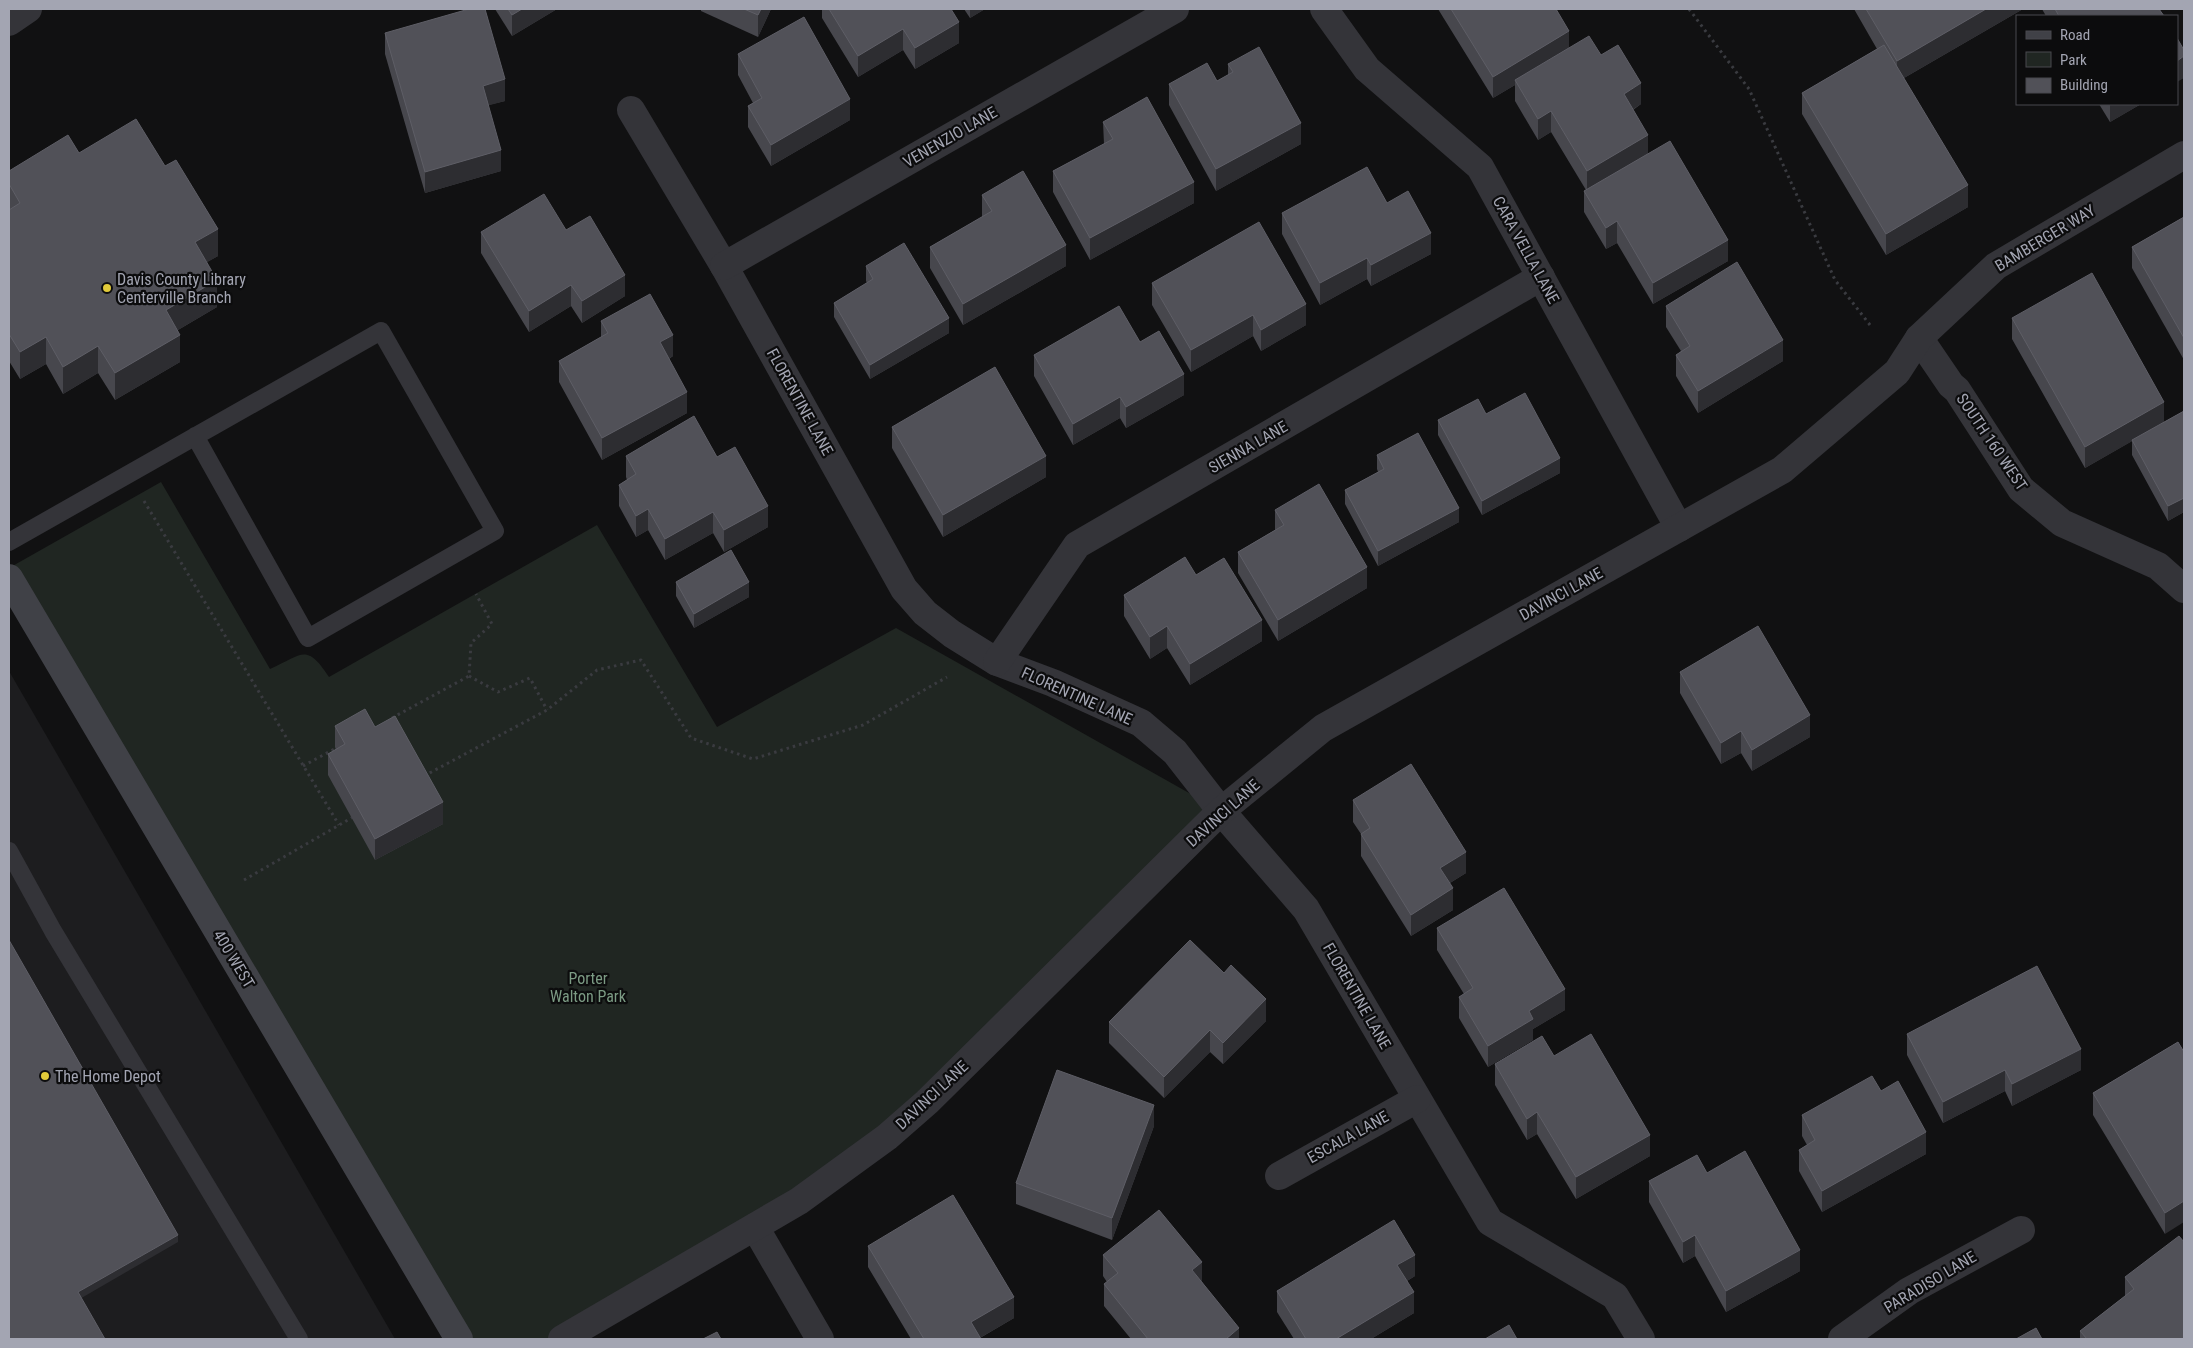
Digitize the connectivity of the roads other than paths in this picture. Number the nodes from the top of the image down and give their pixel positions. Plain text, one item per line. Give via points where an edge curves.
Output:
1 (1175, 9) edge
2 (1324, 9) edge
3 (631, 110) dead end
4 (2184, 155) edge
5 (724, 266) junction
6 (1541, 277) junction
7 (1919, 338) junction
8 (195, 436) junction
9 (1679, 528) junction
10 (9, 542) edge
11 (9, 578) edge
12 (2184, 589) edge
13 (997, 662) junction
14 (1221, 811) junction
15 (9, 851) edge
16 (1417, 1099) junction
17 (1279, 1176) dead end
18 (755, 1227) junction
19 (2021, 1230) dead end
20 (298, 1339) edge
21 (459, 1339) edge
22 (562, 1339) edge
23 (820, 1339) edge
24 (1641, 1339) edge
25 (1842, 1339) edge

1 - 5 street, VENENZIO LANE
2 - 6 street, CARA VELLA LANE via 1367,69 1480,167
3 - 5 street, FLORENTINE LANE
4 - 7 street, BAMBERGER WAY via 1996,266
5 - 13 street, FLORENTINE LANE via 904,589 925,613
6 - 9 street, CARA VELLA LANE
6 - 13 street, SIENNA LANE via 1077,545
7 - 9 street, DAVINCI LANE via 1897,372 1782,470
7 - 12 street, SOUTH 160 WEST via 2021,489 2062,523 2158,566
8 - 8 lane via 308,638 495,531 381,331
8 - 10 lane
9 - 14 street, DAVINCI LANE via 1323,728
11 - 21 main road, 400 WEST
13 - 14 street, FLORENTINE LANE via 1062,686 1140,723 1174,752
14 - 16 street, FLORENTINE LANE via 1306,908
14 - 18 street, DAVINCI LANE via 927,1102 894,1131 799,1201
15 - 20 lane
16 - 17 street, ESCALA LANE
16 - 24 street, FLORENTINE LANE via 1490,1222 1615,1296
18 - 22 street, DAVINCI LANE
18 - 23 street
19 - 25 street, PARADISO LANE via 1910,1291

